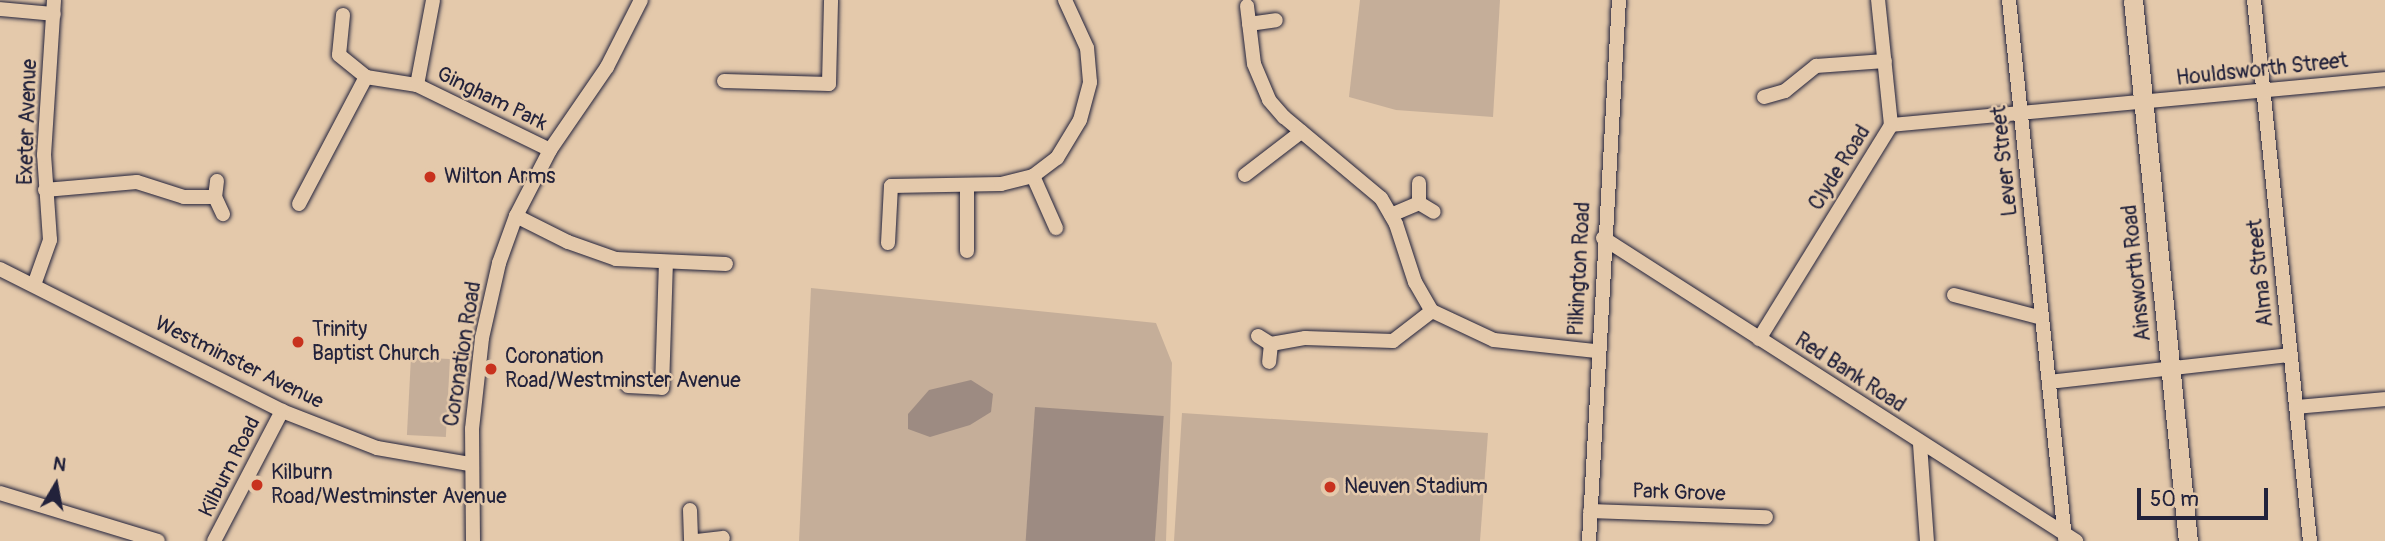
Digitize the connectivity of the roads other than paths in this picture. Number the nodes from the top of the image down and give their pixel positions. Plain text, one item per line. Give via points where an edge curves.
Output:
1 (433, 0) edge
2 (641, 0) edge
3 (831, 0) edge
4 (1065, 0) edge
5 (1619, 0) edge
6 (1878, 0) edge
7 (2009, 0) edge
8 (2133, 0) edge
9 (2254, 0) edge
10 (1247, 6) dead end
11 (54, 7) edge
12 (0, 9) edge
13 (343, 15) dead end
14 (1276, 20) dead end
15 (1249, 24) junction
16 (1885, 61) junction
17 (366, 77) junction
18 (2385, 79) edge
19 (724, 81) dead end
20 (417, 85) junction
21 (2263, 91) junction
22 (1764, 97) dead end
23 (2143, 102) junction
24 (2021, 110) junction
25 (1891, 125) junction
26 (1301, 132) junction
27 (550, 150) junction
28 (1245, 175) dead end
29 (1033, 176) junction
30 (217, 180) dead end
31 (1419, 183) dead end
32 (967, 187) junction
33 (46, 190) junction
34 (215, 197) junction
35 (1419, 203) junction
36 (299, 204) dead end
37 (1434, 212) dead end
38 (223, 214) dead end
39 (1391, 215) junction
40 (516, 216) junction
41 (1056, 228) dead end
42 (1603, 238) junction
43 (888, 243) dead end
44 (967, 251) dead end
45 (666, 263) junction
46 (726, 264) dead end
47 (0, 269) edge
48 (34, 285) junction
49 (1954, 295) dead end
50 (1432, 311) junction
51 (2042, 318) junction
52 (1258, 335) dead end
53 (1759, 339) junction
54 (1272, 344) junction
55 (1596, 351) junction
56 (2290, 355) junction
57 (1269, 362) dead end
58 (2169, 369) junction
59 (2049, 382) junction
60 (628, 386) dead end
61 (2385, 399) edge
62 (2295, 407) junction
63 (282, 411) junction
64 (1920, 444) junction
65 (470, 464) junction
66 (0, 493) edge
67 (690, 510) dead end
68 (1590, 511) junction
69 (1766, 517) dead end
70 (723, 538) dead end
71 (2069, 538) edge
72 (158, 541) edge
73 (214, 541) edge
74 (473, 541) edge
75 (694, 541) edge
76 (1589, 541) edge
77 (1927, 541) edge
78 (2188, 541) edge
79 (2310, 541) edge

1 - 20 street, Gingham Park
2 - 27 street, Coronation Road via 607,67
3 - 19 street via 829,84
4 - 29 street via 1087,48 1087,102 1057,158
5 - 42 street, Pilkington Road
6 - 16 street, Clyde Road
7 - 24 street, Lever Street
8 - 23 main road, Ainsworth Road
9 - 21 street, Alma Street
10 - 15 street
11 - 12 street
11 - 33 street, Exeter Avenue
13 - 17 street via 339,55
14 - 15 street
15 - 26 street via 1261,84
16 - 22 street via 1815,66 1785,90
16 - 25 street, Clyde Road
17 - 20 street, Gingham Park
17 - 36 street
18 - 21 street, Houldsworth Street
20 - 27 street, Gingham Park
21 - 23 street, Houldsworth Street
21 - 56 street, Alma Street
23 - 24 street, Houldsworth Street
23 - 58 main road, Ainsworth Road
24 - 25 street, Houldsworth Street
24 - 51 street, Lever Street
25 - 53 street, Clyde Road
26 - 28 street via 1275,163
26 - 39 street via 1371,189
27 - 40 street, Coronation Road
29 - 32 street
29 - 41 street
30 - 34 street
31 - 35 street
32 - 43 street via 891,186
32 - 44 street
33 - 34 street via 137,182 184,197
33 - 48 street, Exeter Avenue via 50,240
34 - 38 street
35 - 37 street
35 - 39 street
39 - 50 street via 1415,282
40 - 45 street via 616,259
40 - 65 street, Coronation Road via 499,263 482,338
42 - 53 street, Red Bank Road
42 - 55 street, Pilkington Road
45 - 46 street
45 - 60 street via 663,388
47 - 48 street, Westminster Avenue
48 - 63 street, Westminster Avenue
49 - 51 street
50 - 54 street via 1393,341 1305,338
50 - 55 street via 1494,340
51 - 59 street, Lever Street
52 - 54 street
53 - 64 street, Red Bank Road
54 - 57 street
55 - 68 street, Pilkington Road
56 - 58 street
56 - 62 street, Alma Street
58 - 59 street
58 - 78 main road, Ainsworth Road
59 - 71 street, Lever Street
61 - 62 street
62 - 79 street, Alma Street
63 - 65 street, Westminster Avenue via 377,448
63 - 73 street, Kilburn Road
64 - 71 street, Red Bank Road
64 - 77 street
65 - 74 street, Coronation Road
66 - 72 street
67 - 75 street
68 - 69 street, Park Grove
68 - 76 street, Pilkington Road
70 - 75 street

